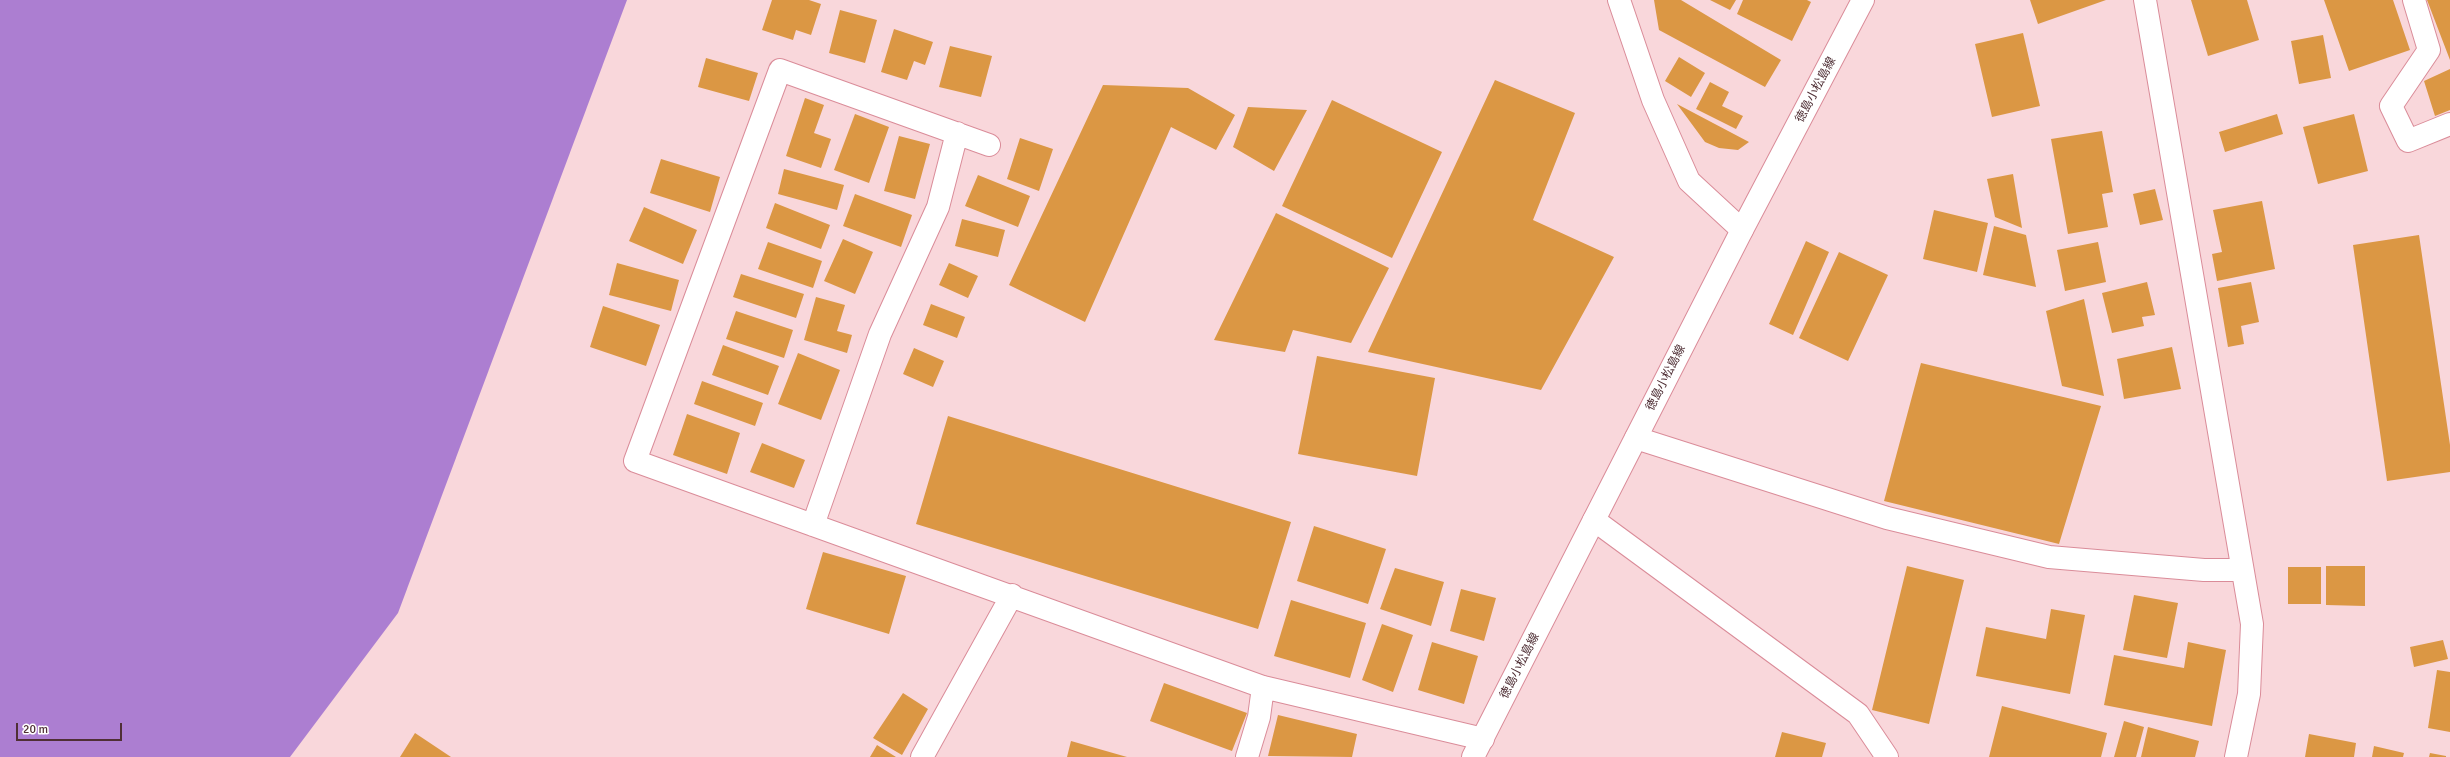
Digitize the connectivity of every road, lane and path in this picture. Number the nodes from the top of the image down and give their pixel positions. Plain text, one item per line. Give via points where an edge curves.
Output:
1 (1619, 0) edge
2 (1863, 0) edge
3 (2145, 0) edge
4 (2414, 0) edge
5 (2450, 124) edge
6 (957, 133) junction
7 (989, 145) dead end
8 (1742, 230) junction
9 (1636, 438) junction
10 (1594, 520) junction
11 (813, 525) junction
12 (2242, 570) junction
13 (1012, 595) junction
14 (1263, 687) junction
15 (1478, 748) edge
16 (922, 757) edge
17 (1247, 757) edge
18 (1887, 757) edge
19 (2236, 757) edge

1 - 8 street via 1653,100 1689,181
2 - 8 street, 徳島小松島線
3 - 12 street
4 - 5 street via 2429,50 2391,106 2408,141
6 - 7 street
6 - 11 street via 938,207 880,334
6 - 11 street via 780,70 635,461
8 - 9 street, 徳島小松島線
9 - 10 street, 徳島小松島線
9 - 12 street via 1887,518 2035,554 2143,565
10 - 15 street, 徳島小松島線
10 - 18 street via 1858,714
11 - 13 street
12 - 19 street via 2252,624 2249,694
13 - 14 street
13 - 16 street
14 - 15 street
14 - 17 street via 1259,717

